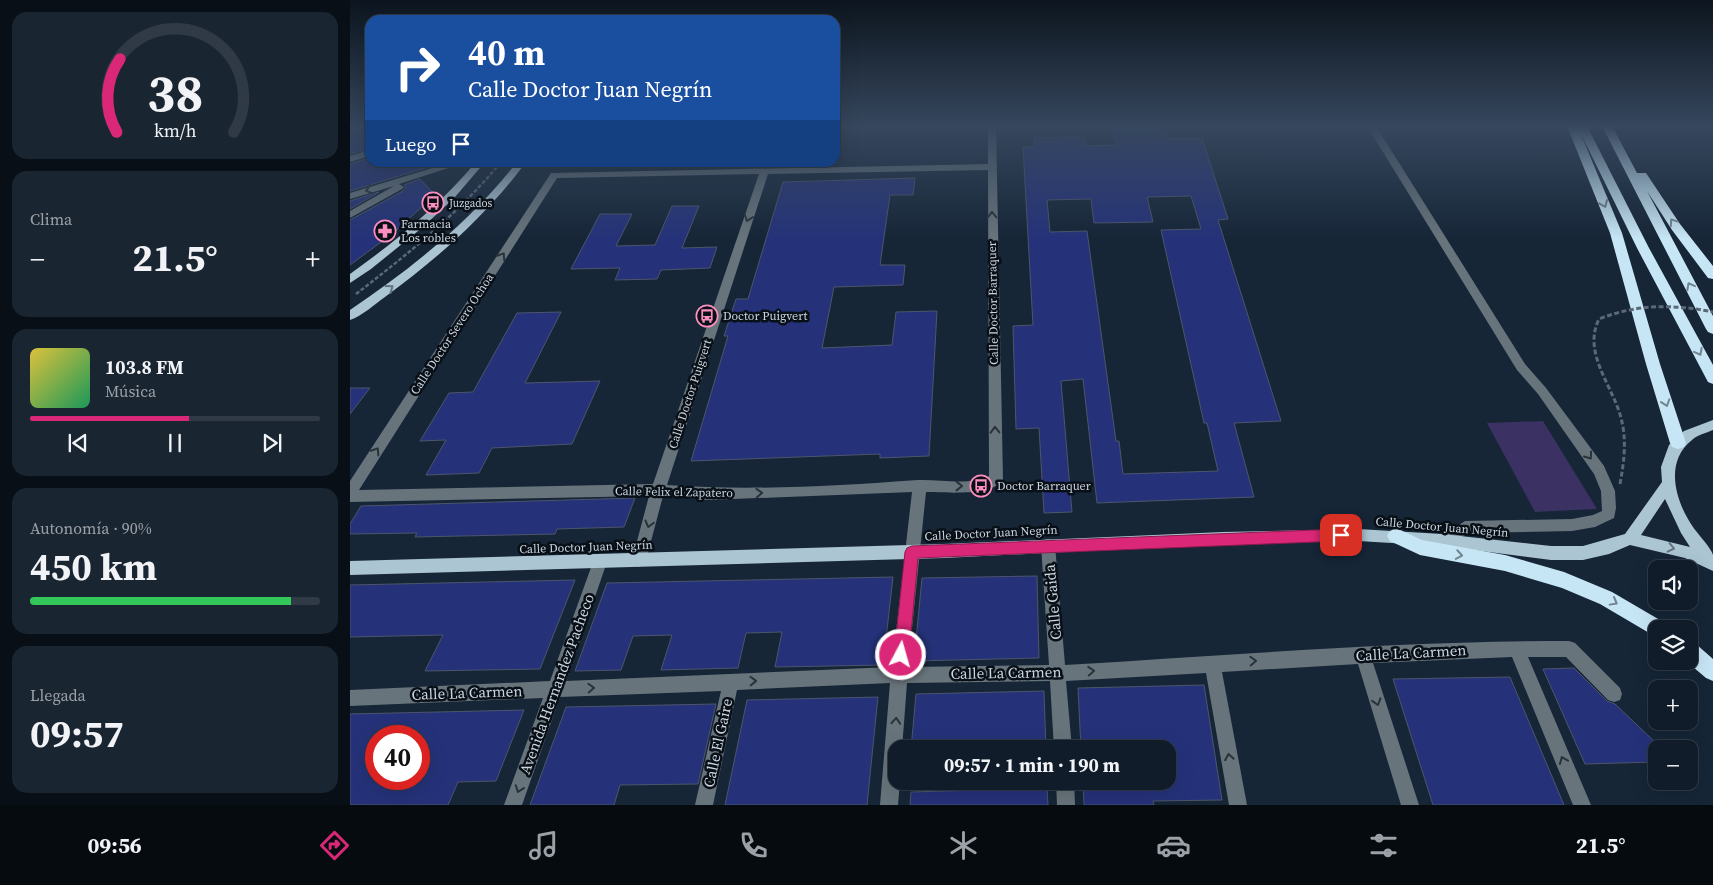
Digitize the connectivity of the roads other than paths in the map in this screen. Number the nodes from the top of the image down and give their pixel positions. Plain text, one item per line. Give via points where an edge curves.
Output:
1 (992, 164) edge
2 (1394, 164) edge
3 (1587, 164) edge
4 (1601, 164) edge
5 (1627, 164) edge
6 (1633, 164) edge
7 (447, 167) edge
8 (476, 167) edge
9 (518, 167) edge
10 (992, 167) junction
11 (764, 172) junction
12 (421, 175) junction
13 (350, 196) edge
14 (350, 215) edge
15 (1713, 276) edge
16 (350, 279) edge
17 (350, 316) edge
18 (1713, 329) edge
19 (1713, 378) edge
20 (1707, 426) edge
21 (1678, 444) junction
22 (996, 479) joint
23 (1667, 485) junction
24 (920, 486) junction
25 (658, 490) junction
26 (350, 494) edge
27 (1396, 536) junction
28 (1630, 539) junction
29 (1449, 540) junction
30 (1048, 546) junction
31 (912, 552) junction
32 (639, 560) junction
33 (600, 562) junction
34 (1712, 563) edge
35 (350, 568) edge
36 (1648, 623) edge
37 (1517, 649) junction
38 (1363, 656) junction
39 (1698, 658) edge
40 (1212, 663) junction
41 (1713, 671) edge
42 (1058, 673) junction
43 (899, 675) junction
44 (731, 682) junction
45 (555, 690) junction
46 (1614, 694) dead end
47 (350, 698) edge
48 (1062, 740) edge
49 (1065, 790) edge
50 (513, 805) edge
51 (704, 805) edge
52 (889, 805) edge
53 (1066, 805) edge
54 (1238, 805) edge
55 (1410, 805) edge
56 (1582, 805) edge

1 - 10 street, Calle Doctor Barraquer
2 -> 29 street via 1521,367 1599,470 1611,501 1609,514 1595,521 1572,525 1465,527
3 -> 21 highway via 1616,233
4 -> 19 highway
18 -> 5 highway
15 -> 6 highway
7 - 12 street
8 - 16 main road via 445,202
17 -> 9 main road via 403,278 454,234 495,195
10 - 11 street
22 -> 10 street, Calle Doctor Barraquer
11 -> 25 street, Calle Doctor Puigvert
26 -> 11 street, Calle Doctor Severo Ochoa via 554,175
12 -> 13 street
12 - 14 street
20 - 21 main road
21 - 23 main road via 1666,469
24 -> 22 street, Calle Felix el Zapatero via 981,486
23 - 28 main road
23 - 34 main road via 1680,521
25 -> 24 street, Calle Felix el Zapatero via 708,494 883,490
24 - 31 street
25 - 26 street, Calle Felix el Zapatero
25 -> 32 street, Calle Doctor Puigvert
27 - 29 main road, Calle Doctor Juan Negrín
27 - 30 main road, Calle Doctor Juan Negrín via 1308,535
27 -> 36 highway via 1420,548 1505,563 1564,580 1606,598
28 - 29 main road, Calle Doctor Juan Negrín via 1583,553 1551,553
28 -> 34 main road via 1686,552
30 - 31 main road, Calle Doctor Juan Negrín
30 - 42 street, Calle Gaida
31 - 32 main road, Calle Doctor Juan Negrín
31 - 43 street
32 - 33 main road, Calle Doctor Juan Negrín
33 - 35 main road, Calle Doctor Juan Negrín
33 - 45 street, Avenida Hernandez Pacheco
37 - 38 street, Calle La Carmen
37 - 46 street, Calle La Carmen via 1569,649
56 -> 37 street
40 -> 38 street, Calle La Carmen
38 -> 55 street
39 - 41 highway
42 -> 40 street, Calle La Carmen
54 -> 40 street
42 - 43 street, Calle La Carmen
42 - 48 street, Calle Gaida
44 -> 43 street, Calle La Carmen
52 -> 43 street
45 -> 44 street, Calle La Carmen
44 - 51 street, Calle El Gaire
45 - 47 street, Calle La Carmen
45 -> 50 street, Avenida Hernandez Pacheco
49 - 53 street

